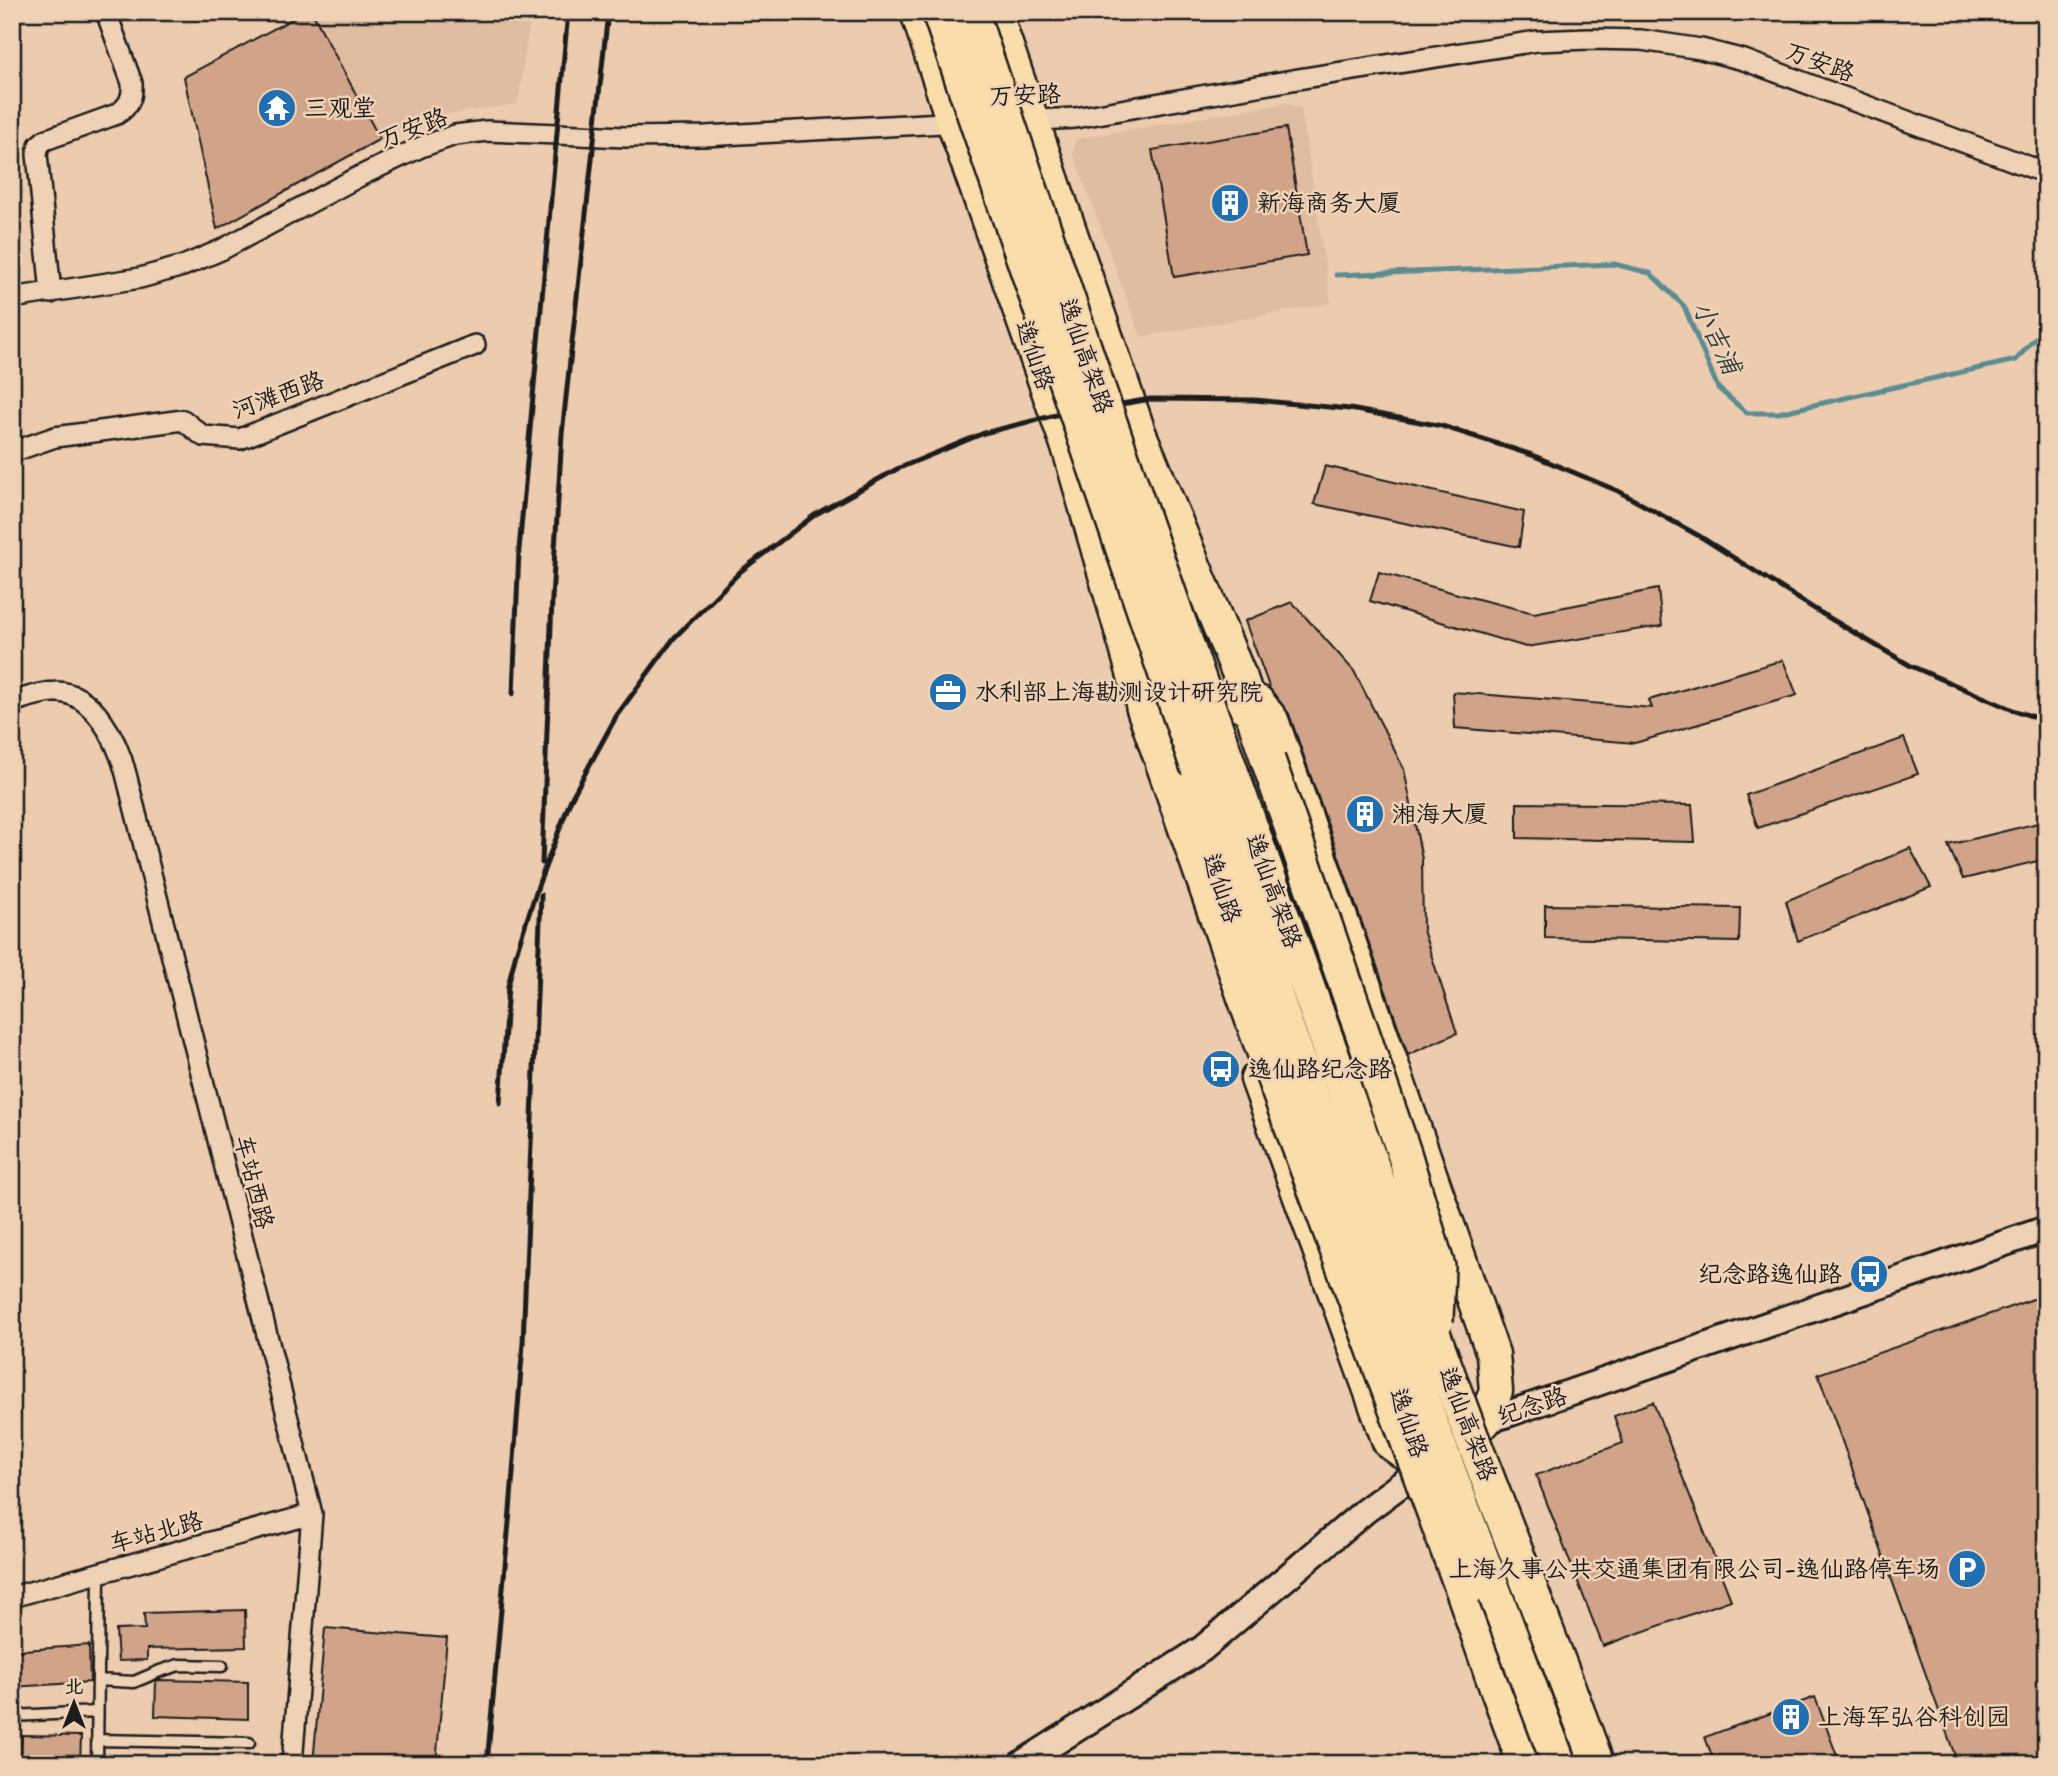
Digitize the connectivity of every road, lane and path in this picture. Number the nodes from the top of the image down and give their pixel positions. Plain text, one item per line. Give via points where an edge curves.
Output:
1 (106, 12) edge
2 (917, 12) edge
3 (939, 12) edge
4 (971, 12) edge
5 (995, 12) edge
6 (1032, 121) junction
7 (953, 122) junction
8 (2046, 173) edge
9 (51, 293) junction
10 (12, 298) edge
11 (475, 345) dead end
12 (1139, 432) junction
13 (12, 452) edge
14 (1070, 453) junction
15 (1240, 677) junction
16 (12, 702) edge
17 (1143, 707) junction
18 (2046, 1229) edge
19 (1435, 1338) junction
20 (1484, 1422) junction
21 (1433, 1429) junction
22 (1424, 1467) junction
23 (312, 1514) junction
24 (99, 1573) junction
25 (1464, 1594) junction
26 (12, 1597) edge
27 (222, 1666) dead end
28 (1493, 1678) junction
29 (98, 1680) junction
30 (97, 1712) junction
31 (12, 1716) edge
32 (97, 1740) junction
33 (249, 1743) dead end
34 (97, 1764) edge
35 (292, 1764) edge
36 (1021, 1764) edge
37 (1525, 1764) edge
38 (1533, 1764) edge
39 (1559, 1764) edge
40 (1597, 1764) edge
41 (1603, 1764) edge

1 - 9 street via 133,93 126,108 117,114 39,145
2 - 7 main road, 逸仙路
3 - 21 highway, 逸仙高架路, bridge via 1283,1017
4 - 19 highway, 逸仙高架路, bridge via 1086,358
5 - 6 main road
6 - 7 street, 万安路
6 - 8 street, 万安路 via 1075,118 1537,41 1641,40 1744,60
6 - 12 main road
7 - 9 street, 万安路 via 705,136 488,131 455,135 360,176 183,266
7 - 14 main road, 逸仙路
9 - 10 street, 万安路
11 - 13 street, 河滩西路 via 240,439 203,436 183,420 55,437
12 - 14 main road via 1131,422 1112,416 1094,420 1073,435
12 - 15 main road
14 - 17 main road, 逸仙路
15 - 19 highway, bridge via 1404,1153 1438,1267
15 - 20 main road via 1272,720 1493,1354 1496,1391
16 - 23 street, 车站西路 via 48,692 67,693 101,719 117,744
17 - 22 main road, 逸仙路 via 1148,766 1303,1209 1389,1441
17 - 25 highway, bridge via 1257,1033
18 - 20 street, 纪念路
19 - 40 highway, 逸仙高架路, bridge
20 - 22 street, 纪念路
20 - 41 main road
21 - 25 highway, bridge
21 - 39 highway, 逸仙高架路, bridge
22 - 36 street, 纪念路 via 1202,1649
22 - 38 main road, 逸仙路
23 - 24 street, 车站北路
23 - 35 street, 车站西路
24 - 26 street, 车站北路
24 - 29 lane
25 - 28 highway
27 - 29 lane via 179,1665 134,1682
28 - 37 highway
28 - 38 highway
29 - 30 lane
30 - 31 lane
30 - 32 lane
32 - 33 lane
32 - 34 lane

